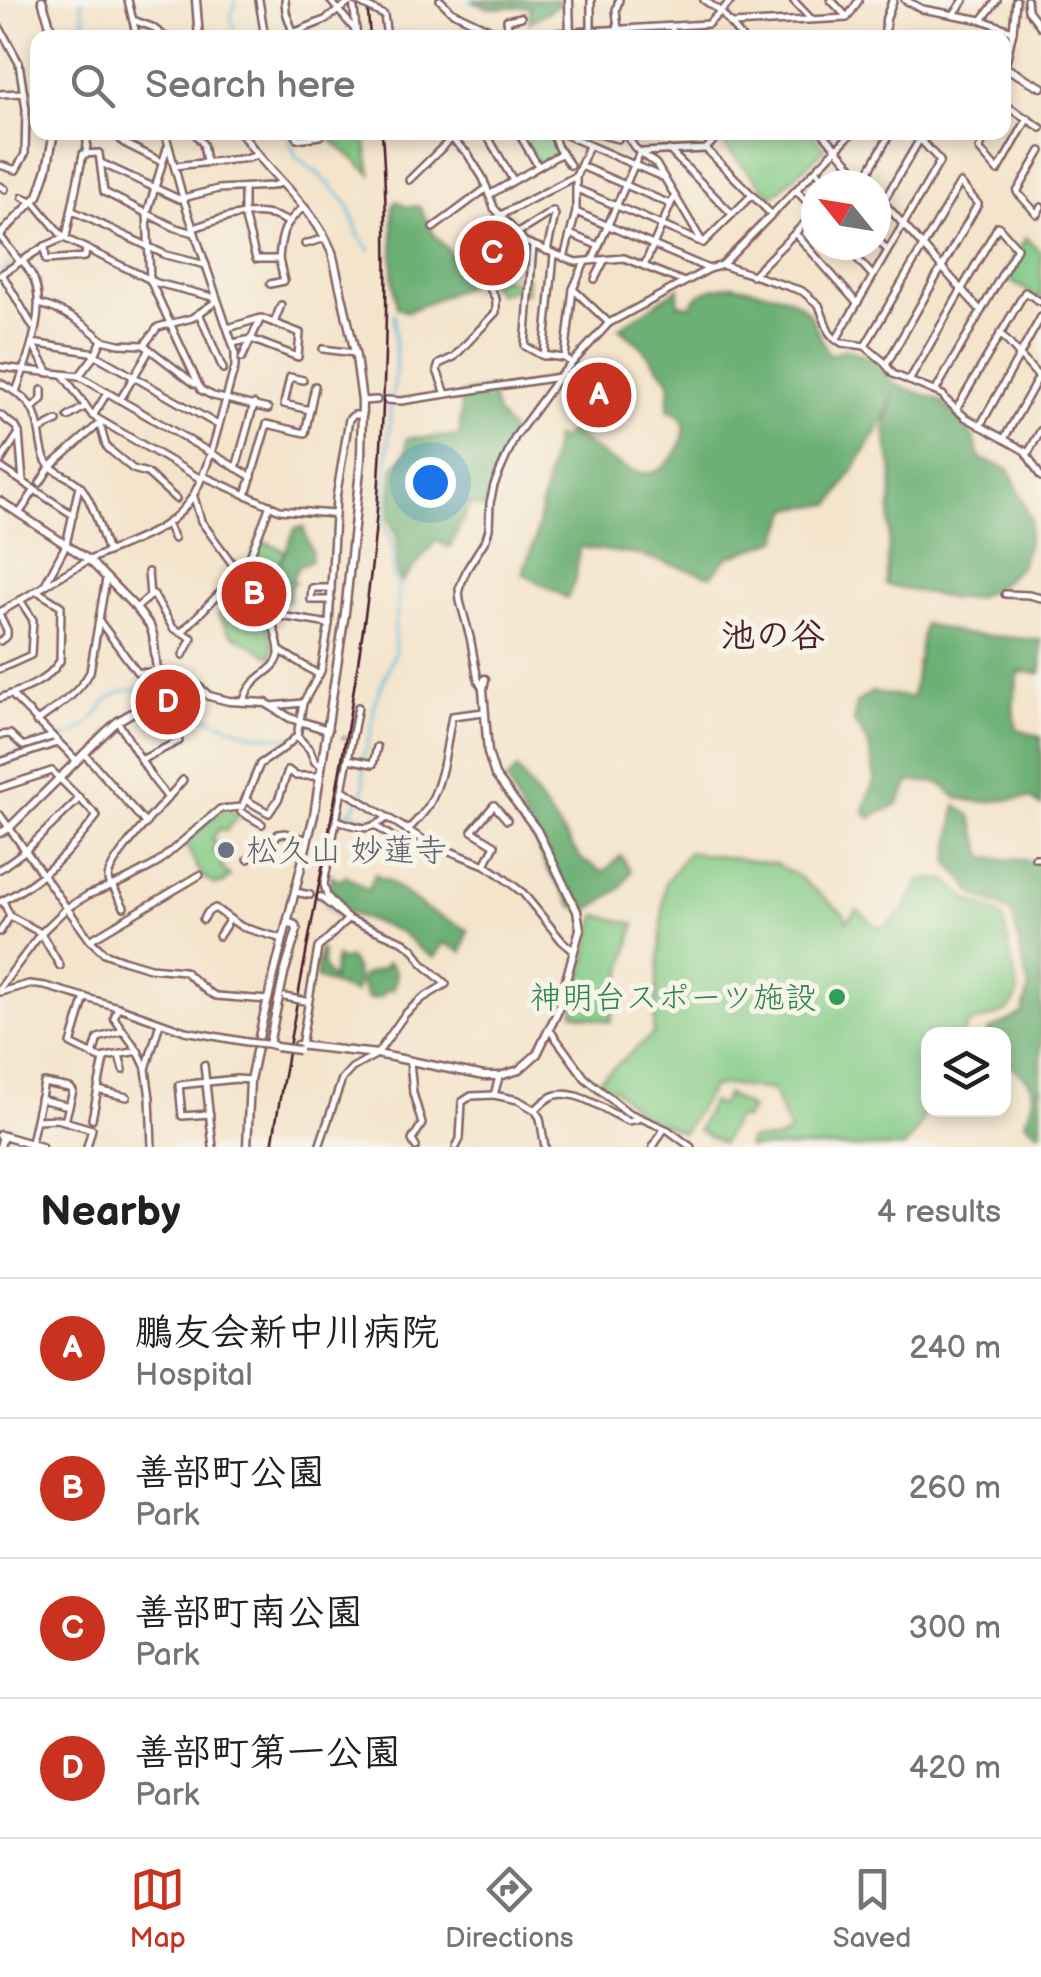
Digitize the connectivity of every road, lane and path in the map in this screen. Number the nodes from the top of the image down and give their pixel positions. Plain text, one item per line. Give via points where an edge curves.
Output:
1 (42, 0) edge
2 (128, 0) edge
3 (196, 0) edge
4 (259, 0) edge
5 (285, 0) edge
6 (330, 0) edge
7 (353, 0) edge
8 (440, 0) edge
9 (569, 0) edge
10 (591, 0) edge
11 (619, 0) edge
12 (704, 0) edge
13 (732, 0) edge
14 (794, 0) edge
15 (831, 0) edge
16 (859, 0) edge
17 (893, 0) edge
18 (905, 0) edge
19 (929, 0) edge
20 (964, 0) edge
21 (997, 0) edge
22 (1016, 0) edge
23 (1027, 0) edge
24 (338, 10) junction
25 (922, 10) junction
26 (720, 11) junction
27 (954, 14) junction
28 (520, 17) dead end
29 (847, 18) junction
30 (133, 20) junction
31 (811, 20) junction
32 (982, 20) junction
33 (732, 24) junction
34 (672, 27) junction
35 (0, 28) edge
36 (1041, 28) edge
37 (618, 29) junction
38 (51, 30) edge
39 (135, 30) edge
40 (156, 30) edge
41 (198, 30) edge
42 (264, 30) edge
43 (292, 30) edge
44 (304, 30) edge
45 (354, 30) edge
46 (357, 30) edge
47 (386, 30) edge
48 (489, 30) edge
49 (508, 30) edge
50 (570, 30) edge
51 (591, 30) edge
52 (604, 30) edge
53 (672, 30) edge
54 (736, 30) edge
55 (886, 30) edge
56 (1013, 30) junction
57 (2, 38) edge
58 (1011, 39) edge
59 (1011, 72) edge
60 (1041, 87) edge
61 (24, 93) junction
62 (0, 94) edge
63 (1011, 108) edge
64 (1028, 118) junction
65 (1041, 128) edge
66 (52, 140) edge
67 (87, 140) edge
68 (120, 140) edge
69 (167, 140) edge
70 (199, 140) edge
71 (246, 140) edge
72 (450, 140) edge
73 (454, 140) edge
74 (490, 140) edge
75 (523, 140) edge
76 (558, 140) edge
77 (575, 140) edge
78 (629, 140) edge
79 (714, 140) edge
80 (829, 140) edge
81 (845, 140) edge
82 (887, 140) edge
83 (919, 140) edge
84 (921, 140) edge
85 (983, 140) edge
86 (168, 146) junction
87 (589, 146) junction
88 (706, 149) junction
89 (836, 149) junction
90 (669, 150) junction
91 (1041, 151) edge
92 (641, 152) junction
93 (562, 153) junction
94 (86, 154) junction
95 (256, 155) junction
96 (162, 162) junction
97 (206, 162) junction
98 (101, 163) junction
99 (0, 164) edge
100 (634, 164) junction
101 (570, 165) dead end
102 (174, 166) junction
103 (538, 166) junction
104 (581, 166) junction
105 (816, 170) edge
106 (855, 170) edge
107 (872, 170) edge
108 (576, 176) junction
109 (665, 178) junction
110 (409, 180) dead end
111 (513, 180) junction
112 (281, 183) junction
113 (625, 185) junction
114 (801, 185) edge
115 (244, 188) junction
116 (577, 188) junction
117 (891, 188) edge
118 (154, 189) junction
119 (796, 190) junction
120 (488, 191) junction
121 (752, 195) junction
122 (801, 196) edge
123 (23, 197) dead end
124 (674, 197) junction
125 (184, 198) junction
126 (34, 202) junction
127 (670, 204) junction
128 (616, 205) junction
129 (304, 206) junction
130 (1041, 207) edge
131 (73, 211) junction
132 (891, 211) edge
133 (576, 212) junction
134 (147, 214) junction
135 (732, 214) junction
136 (771, 214) junction
137 (244, 215) junction
138 (501, 215) junction
139 (286, 221) junction
140 (903, 224) junction
141 (662, 225) junction
142 (608, 226) junction
143 (801, 227) edge
144 (433, 228) dead end
145 (195, 230) junction
146 (795, 233) junction
147 (516, 234) junction
148 (570, 234) junction
149 (0, 235) edge
150 (64, 238) junction
151 (326, 238) junction
152 (704, 243) junction
153 (305, 244) dead end
154 (891, 245) edge
155 (45, 246) junction
156 (148, 246) junction
157 (465, 246) dead end
158 (533, 246) junction
159 (599, 246) junction
160 (653, 246) junction
161 (922, 246) junction
162 (86, 249) junction
163 (550, 253) junction
164 (564, 258) junction
165 (279, 259) junction
166 (604, 260) junction
167 (858, 260) edge
168 (882, 260) edge
169 (589, 261) junction
170 (21, 262) junction
171 (206, 265) junction
172 (722, 265) junction
173 (644, 266) junction
174 (942, 267) junction
175 (709, 269) junction
176 (1, 275) edge
177 (752, 276) junction
178 (872, 276) junction
179 (595, 278) dead end
180 (150, 280) junction
181 (684, 282) junction
182 (270, 284) dead end
183 (488, 285) dead end
184 (572, 288) junction
185 (961, 289) junction
186 (216, 298) junction
187 (1041, 302) edge
188 (857, 303) junction
189 (39, 304) junction
190 (281, 305) dead end
191 (981, 311) junction
192 (199, 313) junction
193 (1041, 318) edge
194 (260, 320) junction
195 (609, 322) junction
196 (274, 323) junction
197 (172, 324) junction
198 (228, 328) junction
199 (35, 330) junction
200 (1000, 333) junction
201 (251, 339) junction
202 (102, 340) junction
203 (836, 340) junction
204 (32, 342) junction
205 (233, 343) junction
206 (865, 346) junction
207 (147, 347) junction
208 (323, 350) dead end
209 (355, 353) junction
210 (96, 354) junction
211 (1020, 355) junction
212 (544, 356) junction
213 (242, 358) dead end
214 (568, 360) junction
215 (886, 364) junction
216 (0, 367) edge
217 (24, 370) junction
218 (229, 371) junction
219 (49, 373) junction
220 (63, 375) junction
221 (79, 376) junction
222 (134, 376) junction
223 (1040, 376) edge
224 (559, 377) junction
225 (303, 380) dead end
226 (909, 381) junction
227 (0, 384) edge
228 (197, 385) junction
229 (315, 386) dead end
230 (42, 390) dead end
231 (935, 391) junction
232 (16, 392) junction
233 (107, 393) junction
234 (446, 394) junction
235 (226, 397) junction
236 (120, 400) junction
237 (377, 400) dead end
238 (387, 400) dead end
239 (362, 402) junction
240 (254, 404) junction
241 (86, 406) junction
242 (33, 408) junction
243 (268, 409) dead end
244 (310, 410) junction
245 (956, 410) junction
246 (363, 415) junction
247 (1, 417) edge
248 (68, 417) dead end
249 (97, 420) junction
250 (56, 421) dead end
251 (218, 425) junction
252 (980, 426) junction
253 (40, 430) junction
254 (1041, 430) edge
255 (19, 433) junction
256 (1004, 440) junction
257 (210, 453) junction
258 (1027, 455) junction
259 (0, 465) edge
260 (50, 466) junction
261 (236, 468) junction
262 (202, 477) junction
263 (252, 477) junction
264 (1041, 478) edge
265 (23, 482) junction
266 (40, 482) dead end
267 (80, 486) junction
268 (35, 490) junction
269 (194, 495) junction
270 (246, 495) junction
271 (0, 501) edge
272 (180, 502) junction
273 (270, 505) junction
274 (19, 514) junction
275 (334, 514) junction
276 (73, 516) junction
277 (167, 524) junction
278 (174, 539) dead end
279 (66, 545) junction
280 (108, 552) junction
281 (88, 560) junction
282 (148, 572) dead end
283 (241, 575) junction
284 (106, 579) junction
285 (331, 588) junction
286 (40, 589) junction
287 (1005, 594) dead end
288 (150, 596) junction
289 (1041, 598) edge
290 (20, 600) junction
291 (331, 600) junction
292 (136, 608) junction
293 (0, 614) edge
294 (269, 614) junction
295 (98, 619) junction
296 (329, 624) junction
297 (182, 632) junction
298 (0, 641) edge
299 (279, 650) junction
300 (184, 654) dead end
301 (0, 669) edge
302 (157, 671) junction
303 (319, 675) junction
304 (485, 679) dead end
305 (483, 688) junction
306 (11, 694) junction
307 (0, 698) edge
308 (244, 701) junction
309 (303, 703) junction
310 (272, 706) junction
311 (358, 707) dead end
312 (484, 712) junction
313 (36, 722) junction
314 (118, 722) junction
315 (300, 722) junction
316 (331, 732) junction
317 (0, 735) edge
318 (297, 736) junction
319 (51, 737) junction
320 (179, 741) dead end
321 (57, 743) junction
322 (378, 747) dead end
323 (84, 753) junction
324 (348, 759) junction
325 (140, 760) junction
326 (0, 762) edge
327 (76, 762) junction
328 (322, 765) junction
329 (320, 776) junction
330 (60, 778) junction
331 (183, 780) dead end
332 (0, 788) edge
333 (343, 790) junction
334 (80, 798) junction
335 (168, 798) junction
336 (246, 800) junction
337 (240, 810) junction
338 (0, 815) edge
339 (388, 818) junction
340 (337, 820) junction
341 (507, 820) dead end
342 (146, 824) junction
343 (262, 824) dead end
344 (376, 826) junction
345 (9, 828) junction
346 (0, 833) edge
347 (410, 833) junction
348 (309, 840) junction
349 (26, 850) junction
350 (248, 859) dead end
351 (485, 865) junction
352 (0, 868) edge
353 (44, 874) junction
354 (200, 875) dead end
355 (111, 886) junction
356 (295, 892) junction
357 (310, 895) dead end
358 (320, 897) dead end
359 (1, 902) edge
360 (124, 907) dead end
361 (68, 908) junction
362 (10, 916) junction
363 (346, 917) junction
364 (230, 919) junction
365 (203, 920) dead end
366 (287, 922) junction
367 (0, 932) edge
368 (41, 933) junction
369 (219, 936) dead end
370 (283, 939) junction
371 (90, 940) junction
372 (574, 950) junction
373 (60, 966) dead end
374 (1, 986) edge
375 (282, 996) junction
376 (85, 997) junction
377 (268, 1000) junction
378 (306, 1001) junction
379 (118, 1007) junction
380 (160, 1023) junction
381 (550, 1029) junction
382 (123, 1031) junction
383 (272, 1045) junction
384 (299, 1047) junction
385 (138, 1051) junction
386 (377, 1054) junction
387 (93, 1055) junction
388 (119, 1055) junction
389 (104, 1059) junction
390 (410, 1061) junction
391 (204, 1065) dead end
392 (146, 1069) junction
393 (123, 1070) dead end
394 (500, 1076) junction
395 (250, 1080) junction
396 (206, 1082) junction
397 (98, 1090) junction
398 (494, 1095) junction
399 (127, 1097) dead end
400 (40, 1099) junction
401 (69, 1106) junction
402 (535, 1110) junction
403 (210, 1114) junction
404 (92, 1119) dead end
405 (638, 1119) junction
406 (37, 1120) junction
407 (65, 1121) junction
408 (664, 1129) junction
409 (2, 1136) edge
410 (30, 1146) edge
411 (0, 1147) edge
412 (41, 1147) edge
413 (87, 1147) edge
414 (152, 1147) edge
415 (213, 1147) edge
416 (247, 1147) edge
417 (319, 1147) edge
418 (416, 1147) edge
419 (456, 1147) edge
420 (545, 1147) edge
421 (653, 1147) edge
422 (691, 1147) edge

1 - 38 street
2 - 30 street
3 - 41 street
4 - 42 street
5 - 43 street
6 - 24 street
7 - 24 street
7 - 46 street
7 - 47 street, bridge via 384,15
8 - 48 street
9 - 50 street
10 - 51 street
11 - 37 street
12 - 26 street
13 - 26 street
14 - 31 street
15 - 29 street
16 - 29 street
17 - 55 street
18 - 25 street
19 - 25 street
20 - 27 street
21 - 32 street
22 - 56 street
23 - 36 street
24 - 44 street
24 - 45 street
25 - 27 street
26 - 33 street
26 - 34 street via 708,24
27 - 32 street
28 - 49 street via 507,20
29 - 31 street
30 - 39 street
30 - 40 street
31 - 33 street
32 - 56 street
33 - 54 street
34 - 37 street
34 - 53 street
35 - 57 street
37 - 52 street
56 - 58 street
57 - 61 street via 19,63
59 - 60 street
61 - 62 street
61 - 99 street via 26,154 16,170
63 - 64 street
64 - 65 street
64 - 85 street via 998,171 978,149
66 - 126 street
67 - 94 street
68 - 96 street
69 - 86 street
70 - 97 street
71 - 95 street
72 - 110 street
73 - 120 street
74 - 111 street
75 - 103 street
76 - 93 street
77 - 87 street
78 - 92 street
79 - 88 street
80 - 89 street
81 - 89 street
82 - 107 street
83 - 117 street
84 - 140 street via 940,160
86 - 96 street
86 - 102 street
87 - 100 street
87 - 104 street
88 - 90 street
88 - 121 street
89 - 105 street
89 - 106 street
90 - 92 street
90 - 135 street
91 - 130 street via 1017,192 1037,214
92 - 100 street
92 - 109 street
93 - 101 street
93 - 103 street
94 - 98 street via 99,153
94 - 131 street
95 - 97 street
95 - 112 street
96 - 118 street
97 - 102 street
98 - 118 street
98 - 134 street via 104,192
100 - 109 street
100 - 113 street
102 - 125 street
103 - 111 street
104 - 108 street
104 - 113 street
108 - 116 street
108 - 138 street
109 - 124 street
111 - 120 street
112 - 115 street
112 - 129 street
113 - 127 street
113 - 128 street
114 - 119 street
115 - 125 street
115 - 137 street
116 - 128 street
116 - 133 street
118 - 125 street
118 - 134 street
119 - 122 street
119 - 136 street
120 - 138 street
120 - 144 street
121 - 135 street
121 - 136 street
123 - 126 street
124 - 127 street
124 - 152 street
125 - 145 street
126 - 149 street
126 - 150 street
127 - 141 street
128 - 141 street
128 - 142 street
129 - 139 street
129 - 151 street
131 - 150 street
131 - 156 street
132 - 140 street
133 - 142 street
133 - 148 street
134 - 145 street
134 - 156 street
135 - 152 street
136 - 172 street
137 - 139 street via 275,214
137 - 145 street
137 - 165 street via 256,259
138 - 147 street
138 - 157 street
139 - 165 street
140 - 154 street
140 - 161 street
141 - 152 street
141 - 160 street
142 - 159 street
142 - 160 street
143 - 146 street
145 - 171 street
146 - 177 street
146 - 188 street
147 - 158 street
147 - 163 street via 552,211
148 - 159 street
148 - 164 street
149 - 170 street
150 - 155 street
150 - 162 street
151 - 153 street
151 - 209 street
155 - 162 street via 46,260 84,257
155 - 170 street
156 - 171 street
156 - 180 street
158 - 163 street
158 - 212 street via 525,346
159 - 169 street
160 - 173 street
160 - 175 street
161 - 174 street
161 - 174 street via 960,182 978,204
161 - 206 street
162 - 180 street
163 - 164 street
163 - 212 street
164 - 169 street
165 - 182 street via 284,281
166 - 169 street
166 - 173 street
166 - 179 street
167 - 178 street
168 - 178 street
169 - 184 street
170 - 176 street
170 - 189 street via 36,282
171 - 186 street
172 - 175 street
172 - 177 street
173 - 181 street
174 - 185 street
174 - 215 street
175 - 181 street
176 - 199 street
177 - 203 street via 808,295
178 - 188 street
180 - 186 street
180 - 197 street
181 - 195 street
183 - 234 street via 496,312 439,364
184 - 195 street
184 - 214 street
185 - 191 street
185 - 191 street via 998,226 1017,248
185 - 226 street
186 - 192 street
186 - 198 street
187 - 200 street via 1025,292
188 - 203 street
189 - 199 street
189 - 202 street via 72,317
190 - 196 street
191 - 231 street
192 - 197 street
192 - 218 street
193 - 211 street
194 - 196 street
194 - 198 street
194 - 201 street
195 - 214 street
196 - 201 street via 300,333 298,357
197 - 207 street via 158,327
197 - 228 street
198 - 205 street
199 - 204 street
200 - 211 street
200 - 245 street
201 - 205 street
201 - 213 street
202 - 207 street
202 - 210 street
203 - 206 street
204 - 210 street
204 - 217 street
204 - 219 street
205 - 218 street via 236,360
206 - 215 street
207 - 222 street
207 - 228 street
208 - 209 street
209 - 239 street
210 - 221 street
210 - 222 street
211 - 223 street
211 - 252 street
212 - 214 street
214 - 224 street
215 - 226 street
216 - 217 street
217 - 219 street
217 - 232 street
218 - 235 street
219 - 220 street
220 - 221 street
220 - 241 street
221 - 233 street
222 - 236 street
222 - 251 street
223 - 256 street
224 - 234 street
224 - 305 street via 505,454 490,503 490,529 459,589
225 - 244 street via 290,377 284,404
226 - 231 street
227 - 232 street
228 - 235 street
229 - 244 street
230 - 242 street
231 - 245 street
232 - 242 street
233 - 236 street
233 - 249 street
234 - 238 street
235 - 240 street
235 - 251 street
236 - 257 street
237 - 239 street
239 - 246 street
240 - 243 street
240 - 261 street
241 - 248 street
241 - 249 street
242 - 253 street
244 - 263 street via 304,432 267,424
245 - 252 street
246 - 275 street via 350,419
246 - 316 street
247 - 255 street
249 - 260 street
249 - 262 street
249 - 272 street via 111,451
250 - 253 street
251 - 257 street
252 - 256 street
253 - 260 street
254 - 258 street
255 - 259 street
255 - 265 street
256 - 258 street
257 - 261 street
257 - 262 street
258 - 264 street
259 - 265 street
260 - 266 street
260 - 267 street
261 - 263 street
262 - 269 street
262 - 270 street
263 - 270 street
265 - 268 street
267 - 276 street
267 - 280 street
268 - 274 street
268 - 276 street
269 - 272 street
269 - 283 street via 200,521
270 - 273 street
271 - 274 street
272 - 277 street
273 - 275 street
273 - 283 street
274 - 279 street
275 - 285 street
276 - 279 street
277 - 278 street
277 - 280 street
279 - 281 street
279 - 286 street
280 - 281 street
281 - 284 street
281 - 286 street
282 - 288 street
283 - 294 street
283 - 297 street
284 - 292 street
284 - 295 street
285 - 291 street
285 - 291 street via 312,588 311,600
286 - 290 street
286 - 306 street via 61,606 60,661 39,682
287 - 289 street
288 - 292 street
288 - 297 street
290 - 293 street
290 - 301 street via 33,620 32,655
291 - 296 street
292 - 302 street via 152,631
293 - 298 street via 7,636
294 - 296 street
294 - 299 street
295 - 302 street via 138,672
295 - 313 street via 86,679
296 - 303 street
297 - 300 street via 192,638
299 - 303 street
299 - 308 street via 277,662 252,682
302 - 308 street via 175,669 209,696
302 - 314 street via 148,701
303 - 309 street
304 - 305 street
305 - 312 street
306 - 307 street
306 - 313 street
308 - 310 street
309 - 310 street
309 - 315 street
310 - 315 street
311 - 324 street
312 - 347 street via 452,716 437,787
312 - 372 street via 494,776 536,830 577,911
313 - 319 street
314 - 323 street
314 - 325 street
315 - 316 street
315 - 318 street
316 - 328 street
317 - 319 street via 10,734 23,746
318 - 328 street
318 - 336 street via 260,764
319 - 321 street
320 - 325 street
321 - 326 street
321 - 327 street
322 - 324 street via 373,764
323 - 327 street
323 - 342 street
324 - 333 street
325 - 335 street
327 - 330 street
328 - 329 street
329 - 336 street via 288,770 269,814
329 - 348 street
330 - 332 street via 52,771
330 - 334 street
330 - 345 street
331 - 335 street
333 - 339 street
333 - 340 street
334 - 349 street
334 - 353 street via 97,816
335 - 342 street
336 - 337 street
337 - 343 street
337 - 355 street via 220,809 156,864
338 - 345 street
339 - 344 street
339 - 347 street
340 - 344 street
340 - 363 street via 324,890
341 - 351 street via 494,806 472,831 494,844
342 - 355 street via 112,866
344 - 347 street via 401,843 412,842
345 - 346 street
345 - 349 street
347 - 351 street
348 - 350 street via 278,834
348 - 356 street
349 - 352 street
349 - 353 street
351 - 372 street via 523,894
353 - 359 street
353 - 361 street
354 - 371 street
355 - 360 street
355 - 361 street
356 - 357 street
356 - 366 street
358 - 363 street
359 - 362 street
361 - 368 street
361 - 371 street
362 - 367 street
362 - 368 street
363 - 378 street via 318,948
363 - 386 street via 404,942 446,984 405,1014
364 - 365 street via 215,908
364 - 369 street
364 - 370 street
366 - 370 street
366 - 375 street via 297,930
368 - 373 street
368 - 374 street
370 - 377 street
371 - 377 street via 123,960 184,971 216,996
372 - 381 street
374 - 376 street via 29,984
375 - 378 street, bridge
375 - 383 street
376 - 379 street
376 - 387 street via 71,1044
377 - 395 street
378 - 384 street
379 - 380 street
379 - 382 street via 114,1018
380 - 383 street, bridge
380 - 392 street
381 - 394 street via 529,1063
381 - 405 street via 585,1078
382 - 385 street
382 - 387 street via 98,1038
383 - 384 street, bridge
384 - 386 street
385 - 388 street
385 - 392 street
386 - 390 street
386 - 417 street via 342,1080
387 - 389 street
388 - 389 street
388 - 393 street
389 - 397 street
390 - 394 street
390 - 418 street via 422,1124 412,1140
391 - 396 street
392 - 414 street
394 - 398 street
395 - 396 street
395 - 416 street
396 - 403 street
396 - 403 street via 179,1085 182,1116
397 - 399 street
397 - 404 street
398 - 402 street
398 - 419 street via 462,1102
400 - 401 street
400 - 401 street via 44,1083 70,1088
400 - 406 street
401 - 407 street
402 - 405 street via 559,1094 628,1122
402 - 420 street
403 - 415 street
405 - 408 street
406 - 407 street
406 - 410 street
407 - 413 street via 92,1129
408 - 421 street
408 - 422 street
409 - 410 street
409 - 411 street
410 - 412 street

